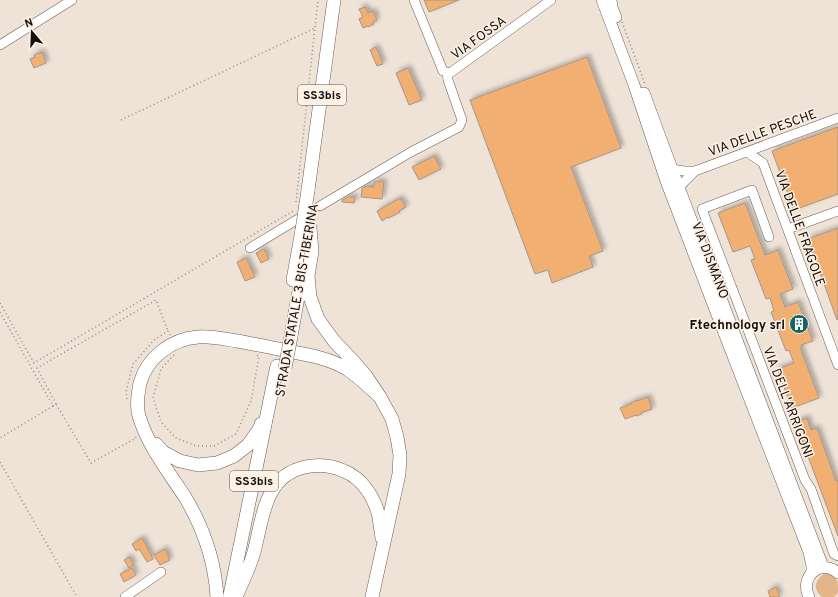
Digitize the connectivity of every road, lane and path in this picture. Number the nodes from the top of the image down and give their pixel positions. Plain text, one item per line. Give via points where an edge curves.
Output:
1 (72, 0) edge
2 (318, 0) edge
3 (334, 0) edge
4 (343, 0) edge
5 (414, 0) edge
6 (551, 0) edge
7 (602, 0) edge
8 (611, 0) edge
9 (315, 28) junction
10 (0, 45) edge
11 (447, 72) junction
12 (838, 118) edge
13 (121, 120) dead end
14 (747, 152) junction
15 (672, 169) junction
16 (695, 171) junction
17 (312, 189) junction
18 (679, 189) junction
19 (296, 204) dead end
20 (320, 206) tunnel mouth
21 (838, 211) edge
22 (303, 226) junction
23 (788, 229) junction
24 (769, 237) dead end
25 (250, 248) dead end
26 (0, 303) edge
27 (0, 312) edge
28 (743, 316) junction
29 (725, 323) junction
30 (168, 331) junction
31 (174, 344) junction
32 (252, 354) dead end
33 (838, 365) edge
34 (281, 367) junction
35 (380, 397) junction
36 (127, 399) dead end
37 (56, 404) junction
38 (53, 406) junction
39 (140, 433) junction
40 (0, 438) edge
41 (0, 462) edge
42 (383, 548) junction
43 (838, 556) edge
44 (824, 568) junction
45 (161, 572) dead end
46 (812, 573) junction
47 (838, 573) edge
48 (77, 597) edge
49 (125, 597) edge
50 (217, 597) edge
51 (230, 597) edge
52 (236, 597) edge
53 (372, 597) edge
54 (809, 597) edge

1 - 10 street
2 - 9 path
3 - 17 highway, STRADA STATALE 3 BIS TIBERINA / SS3bis
4 - 17 highway, STRADA STATALE 3 BIS TIBERINA / SS3bis
5 - 11 street, VIA FOSSA via 443,71
6 - 11 street, VIA FOSSA via 450,73
7 - 29 main road, VIA DISMANO via 666,181
8 - 15 main road, VIA DISMANO
9 - 13 path
9 - 19 path
11 - 20 street via 462,120 459,127
12 - 14 street, VIA DELLE PESCHE
14 - 16 street, VIA DELLE PESCHE
14 - 23 street, VIA DELLE FRAGOLE via 763,164
15 - 16 street, VIA DELLE PESCHE
15 - 18 main road, VIA DISMANO
16 - 18 street, VIA DELLE PESCHE
17 - 22 highway, STRADA STATALE 3 BIS TIBERINA / SS3bis, bridge
18 - 29 main road, VIA DISMANO
21 - 23 street
22 - 25 street
22 - 26 path via 296,209 34,363
22 - 34 highway, STRADA STATALE 3 BIS TIBERINA / SS3bis, bridge
22 - 35 highway via 312,251 308,276 310,298 318,319 366,376
23 - 33 street, VIA DELLE FRAGOLE
24 - 28 street, VIA DELL'ARRIGONI via 752,190 702,209
27 - 38 path
28 - 29 street
28 - 43 street, VIA DELL'ARRIGONI via 834,554
29 - 44 main road, VIA DISMANO
29 - 46 main road, VIA DISMANO via 809,552
30 - 31 path
30 - 36 path via 154,340 133,364 126,392
30 - 37 path via 156,300 37,368
31 - 32 path via 176,354 162,369 153,398 160,422 176,438 196,446 214,446 236,434 251,402 259,356
31 - 35 highway via 197,337 217,337 314,356 347,369
31 - 39 highway via 165,348 152,360 142,376 137,394
34 - 39 highway via 260,428 248,445 234,456 217,463 198,465 180,461 163,452
34 - 51 highway, STRADA STATALE 3 BIS TIBERINA / SS3bis
34 - 52 highway, STRADA STATALE 3 BIS TIBERINA / SS3bis
35 - 42 highway via 392,419 400,455 399,474
37 - 38 path
37 - 39 path via 91,463 136,438
38 - 40 path
39 - 50 highway via 186,499 199,524 213,565
41 - 48 path
42 - 52 highway via 379,516 372,497 360,482 349,473 335,467 316,465 298,469 282,477 270,492 261,517 254,553
42 - 53 highway
44 - 46 main road
44 - 47 main road
45 - 49 street
46 - 54 main road via 806,584

